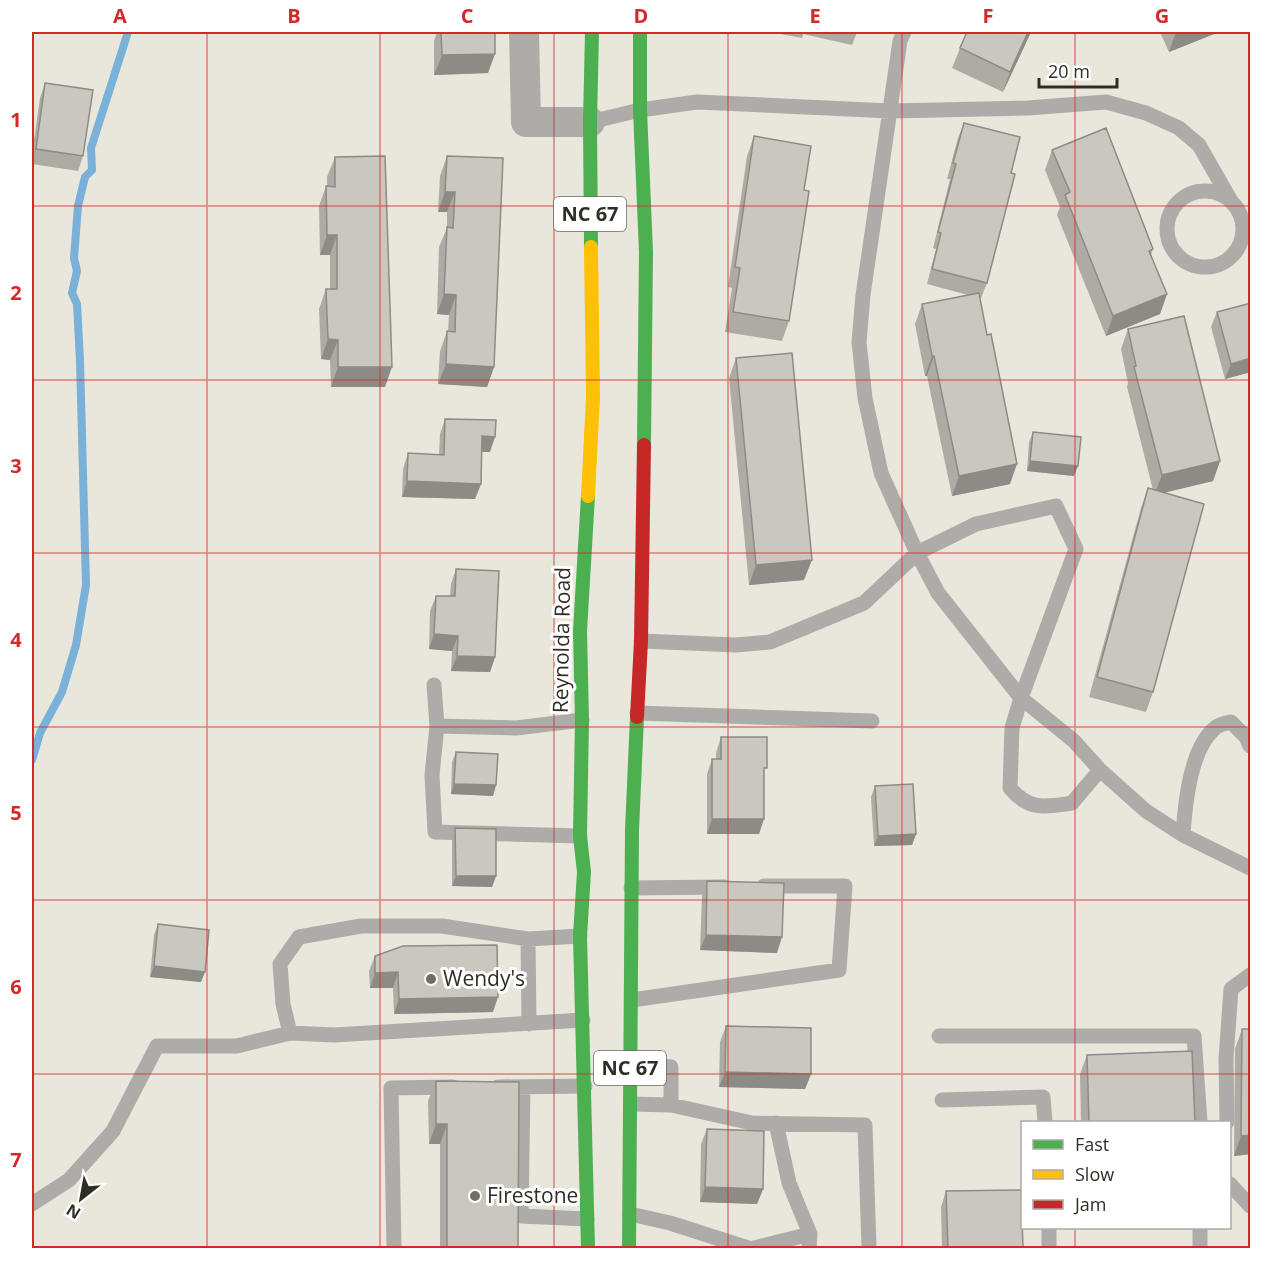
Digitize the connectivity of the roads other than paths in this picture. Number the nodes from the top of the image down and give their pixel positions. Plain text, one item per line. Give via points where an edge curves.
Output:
1 (524, 32) edge
2 (592, 32) edge
3 (640, 32) edge
4 (904, 32) edge
5 (640, 110) junction
6 (891, 111) junction
7 (590, 122) junction
8 (1231, 201) junction
9 (917, 553) junction
10 (641, 641) junction
11 (434, 685) dead end
12 (1021, 698) junction
13 (637, 713) junction
14 (582, 720) junction
15 (872, 721) dead end
16 (437, 726) junction
17 (1251, 746) edge
18 (1100, 770) junction
19 (1184, 835) junction
20 (580, 836) junction
21 (1251, 868) edge
22 (631, 888) junction
23 (580, 936) junction
24 (528, 939) junction
25 (1251, 975) edge
26 (632, 1000) junction
27 (583, 1020) junction
28 (529, 1024) junction
29 (290, 1032) junction
30 (939, 1036) dead end
31 (630, 1063) junction
32 (585, 1086) junction
33 (463, 1087) edge
34 (487, 1087) edge
35 (523, 1087) junction
36 (942, 1100) dead end
37 (631, 1104) junction
38 (671, 1105) junction
39 (1045, 1121) edge
40 (1200, 1121) edge
41 (1227, 1121) edge
42 (777, 1123) junction
43 (1231, 1185) edge
44 (32, 1204) edge
45 (1251, 1206) edge
46 (630, 1214) junction
47 (587, 1219) junction
48 (1049, 1229) edge
49 (1200, 1229) edge
50 (810, 1241) edge
51 (394, 1248) edge
52 (588, 1248) edge
53 (629, 1248) edge
54 (748, 1248) edge
55 (754, 1248) edge
56 (869, 1248) edge
57 (1049, 1248) edge
58 (1200, 1248) edge

1 - 7 street via 526,122
2 - 7 main road, Reynolda Road / NC 67
3 - 5 main road, NC 67
4 - 6 lane
5 - 6 lane via 697,102
5 - 7 lane
5 - 10 main road, NC 67 via 646,252
6 - 8 lane via 1106,102 1146,113 1179,128 1199,145
6 - 9 lane via 859,342 880,473
7 - 14 main road, Reynolda Road / NC 67 via 593,396 580,630
8 - 8 lane via 1208,191 1184,196 1175,205 1166,228 1168,240 1182,260 1206,267 1229,258 1242,236 1242,223
9 - 10 lane via 864,603 770,642 736,645
9 - 12 lane via 938,593
9 - 12 lane via 976,524 1056,506 1076,549
10 - 13 main road, NC 67
11 - 16 lane
12 - 18 lane via 1074,741
12 - 18 lane via 1012,728 1011,788 1017,797 1039,808 1072,803
13 - 15 lane
13 - 22 main road, NC 67
14 - 16 lane via 516,728
14 - 20 main road, Reynolda Road / NC 67
16 - 20 lane via 432,775 435,831
17 - 19 lane via 1231,722 1215,727 1199,747 1185,807
18 - 19 lane via 1146,811
19 - 21 lane
20 - 23 main road, Reynolda Road / NC 67 via 584,872
22 - 26 main road, NC 67
22 - 26 lane via 845,886 839,970
23 - 24 lane
23 - 27 main road, Reynolda Road / NC 67
24 - 28 lane
24 - 29 lane via 442,926 362,926 299,937 280,964
25 - 41 lane via 1231,989
26 - 31 main road, NC 67
27 - 28 lane
27 - 32 main road, Reynolda Road / NC 67
28 - 29 lane via 334,1035
29 - 44 lane via 237,1046 157,1046 113,1131 69,1180
30 - 40 lane via 1194,1036
31 - 37 main road, NC 67
31 - 38 lane via 671,1066
32 - 35 lane
32 - 47 main road, Reynolda Road / NC 67
33 - 51 lane via 391,1088
34 - 35 lane
35 - 47 lane via 521,1216
36 - 39 lane via 1043,1097
37 - 38 lane
37 - 46 main road, NC 67
38 - 42 lane via 752,1123
42 - 50 lane via 789,1184
42 - 56 lane via 865,1125
43 - 45 lane
46 - 53 main road, NC 67
46 - 54 lane
47 - 52 main road, Reynolda Road / NC 67
48 - 57 lane
49 - 58 lane
50 - 55 lane

